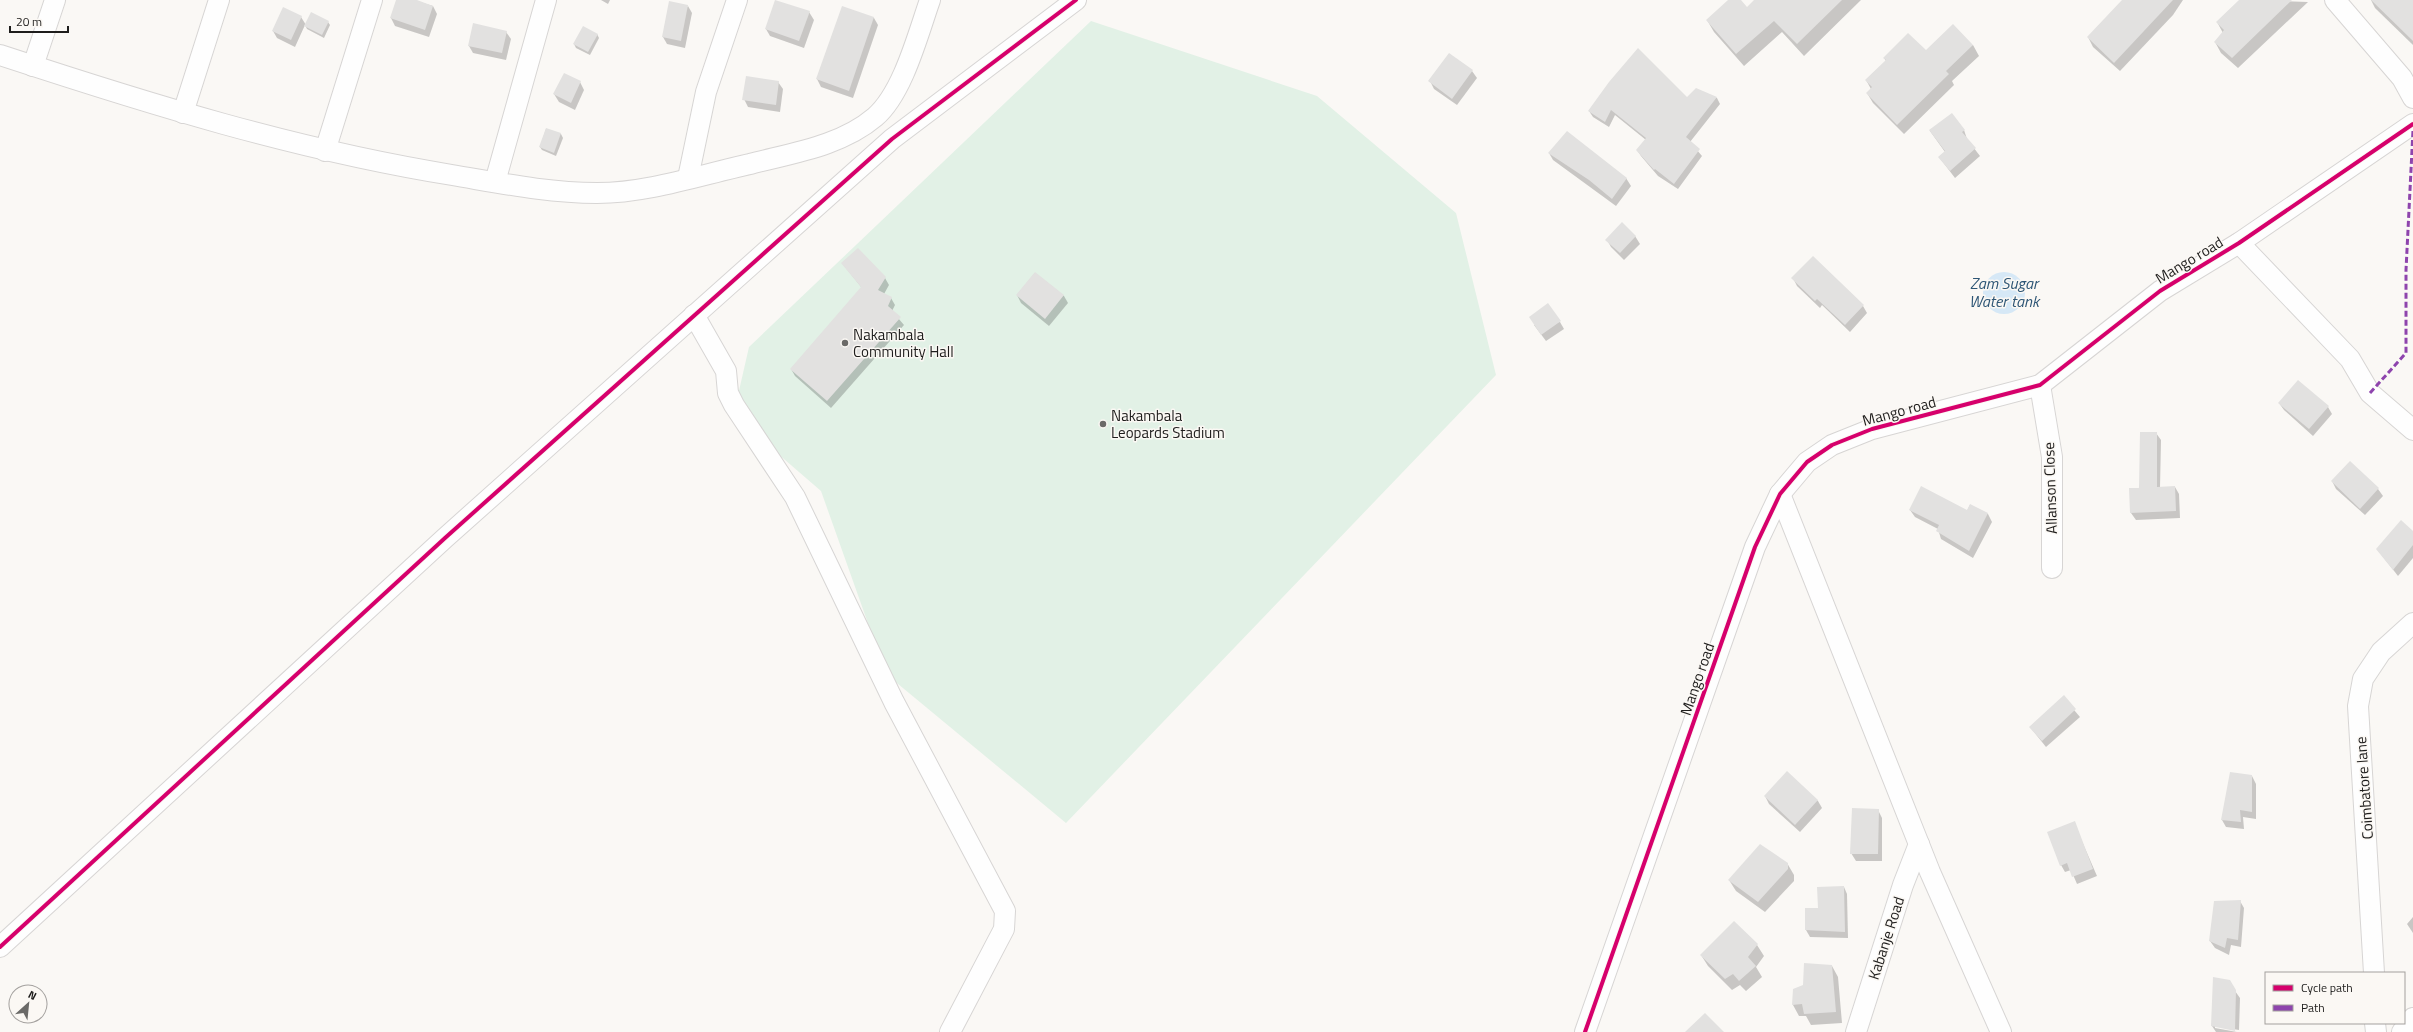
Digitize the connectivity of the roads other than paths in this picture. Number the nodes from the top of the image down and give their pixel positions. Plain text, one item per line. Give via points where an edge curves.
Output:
1 (55, 0) edge
2 (219, 0) edge
3 (372, 0) edge
4 (546, 0) edge
5 (737, 0) edge
6 (930, 0) edge
7 (1076, 0) edge
8 (2335, 0) edge
9 (0, 55) edge
10 (32, 66) junction
11 (2413, 98) edge
12 (183, 112) junction
13 (877, 116) junction
14 (2413, 124) edge
15 (892, 139) junction
16 (325, 151) junction
17 (688, 178) junction
18 (495, 182) junction
19 (2239, 243) junction
20 (694, 315) junction
21 (2040, 385) junction
22 (2413, 430) edge
23 (1780, 494) junction
24 (2052, 568) dead end
25 (2413, 623) edge
26 (1919, 844) junction
27 (0, 947) edge
28 (2374, 972) edge
29 (2413, 1018) edge
30 (950, 1032) edge
31 (1585, 1032) edge
32 (1856, 1032) edge
33 (2001, 1032) edge
34 (2402, 1032) edge

1 - 10 street
2 - 12 street
3 - 16 street
4 - 18 street
5 - 17 street via 706,92
6 - 13 street via 901,81
7 - 15 street
8 - 11 street via 2402,78
9 - 10 street
10 - 12 street
12 - 16 street
13 - 15 street
13 - 17 street via 846,136 806,150
14 - 19 street, Mango road
15 - 20 street
16 - 18 street
17 - 18 street via 638,189 599,193 551,191
19 - 21 street, Mango road via 2160,291
19 - 22 street via 2350,359 2370,393
20 - 27 street via 445,538
20 - 30 street via 726,371 728,392 734,405 795,497 894,702 1005,911 1004,929
21 - 23 street, Mango road via 1872,429 1832,445 1807,462
21 - 24 street, Allanson Close via 2052,457
23 - 26 street
23 - 31 street, Mango road via 1755,547
25 - 28 street, Coimbatore lane via 2381,652 2363,679 2358,706
26 - 32 street, Kabanje Road via 1903,885
26 - 33 street
29 - 34 street

